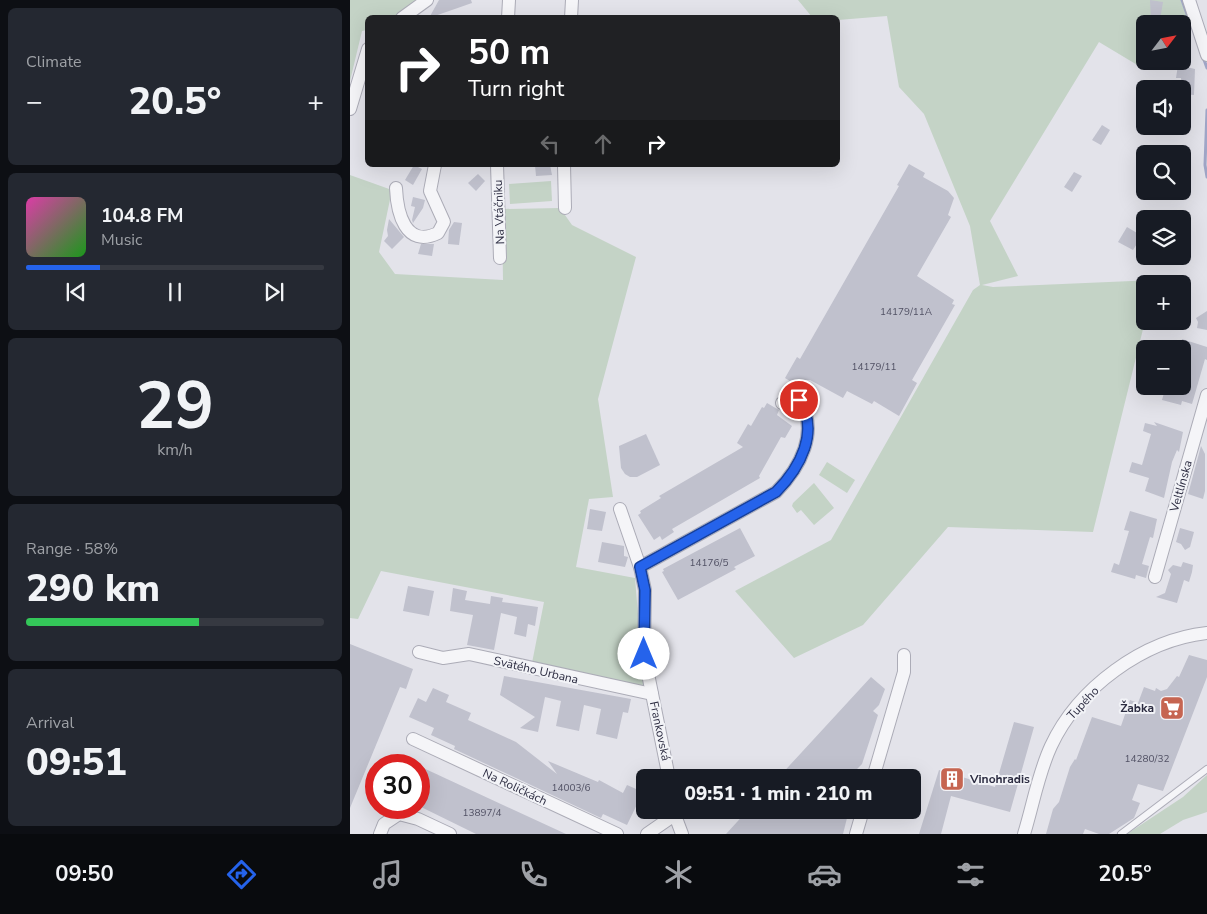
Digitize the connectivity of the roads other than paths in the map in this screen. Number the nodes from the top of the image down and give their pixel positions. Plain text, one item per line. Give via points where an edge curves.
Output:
1 (427, 0) edge
2 (509, 0) edge
3 (572, 0) edge
4 (1189, 0) edge
5 (406, 15) edge
6 (508, 15) edge
7 (571, 15) edge
8 (1207, 54) edge
9 (365, 60) edge
10 (350, 109) edge
11 (435, 167) edge
12 (497, 167) edge
13 (564, 167) edge
14 (396, 188) dead end
15 (564, 208) dead end
16 (500, 258) dead end
17 (1207, 395) edge
18 (782, 403) dead end
19 (620, 509) dead end
20 (640, 567) junction
21 (1155, 577) dead end
22 (1207, 633) edge
23 (419, 652) dead end
24 (904, 655) dead end
25 (652, 694) junction
26 (413, 739) dead end
27 (667, 769) edge
28 (876, 769) edge
29 (1207, 769) edge
30 (666, 819) edge
31 (676, 819) edge
32 (860, 819) edge
33 (380, 834) edge
34 (450, 834) edge
35 (617, 834) edge
36 (647, 834) edge
37 (682, 834) edge
38 (856, 834) edge
39 (1024, 834) edge
40 (1121, 834) edge

1 - 5 street
2 - 6 street
3 - 7 street
4 - 8 street
9 - 10 street
11 - 14 street via 430,191 444,222 438,233 426,237 407,229 401,220
12 - 16 street, Na Vtáčniku
13 - 15 street
17 - 21 street, Veltlínska
18 - 20 street via 790,398 799,400 808,419 808,444 787,481 776,492
19 - 20 street, Frankovská
20 - 25 street, Frankovská via 645,590 644,654
22 - 39 street, Tupého via 1172,641 1138,656 1081,701 1052,745
23 - 25 street, Svätého Urbana via 443,658 469,654
24 - 28 street via 904,672
25 - 27 street, Frankovská
26 - 35 street, Na Roličkách
29 - 40 lane
30 - 36 street
31 - 37 street
32 - 38 street
33 - 34 street via 384,824 399,814

